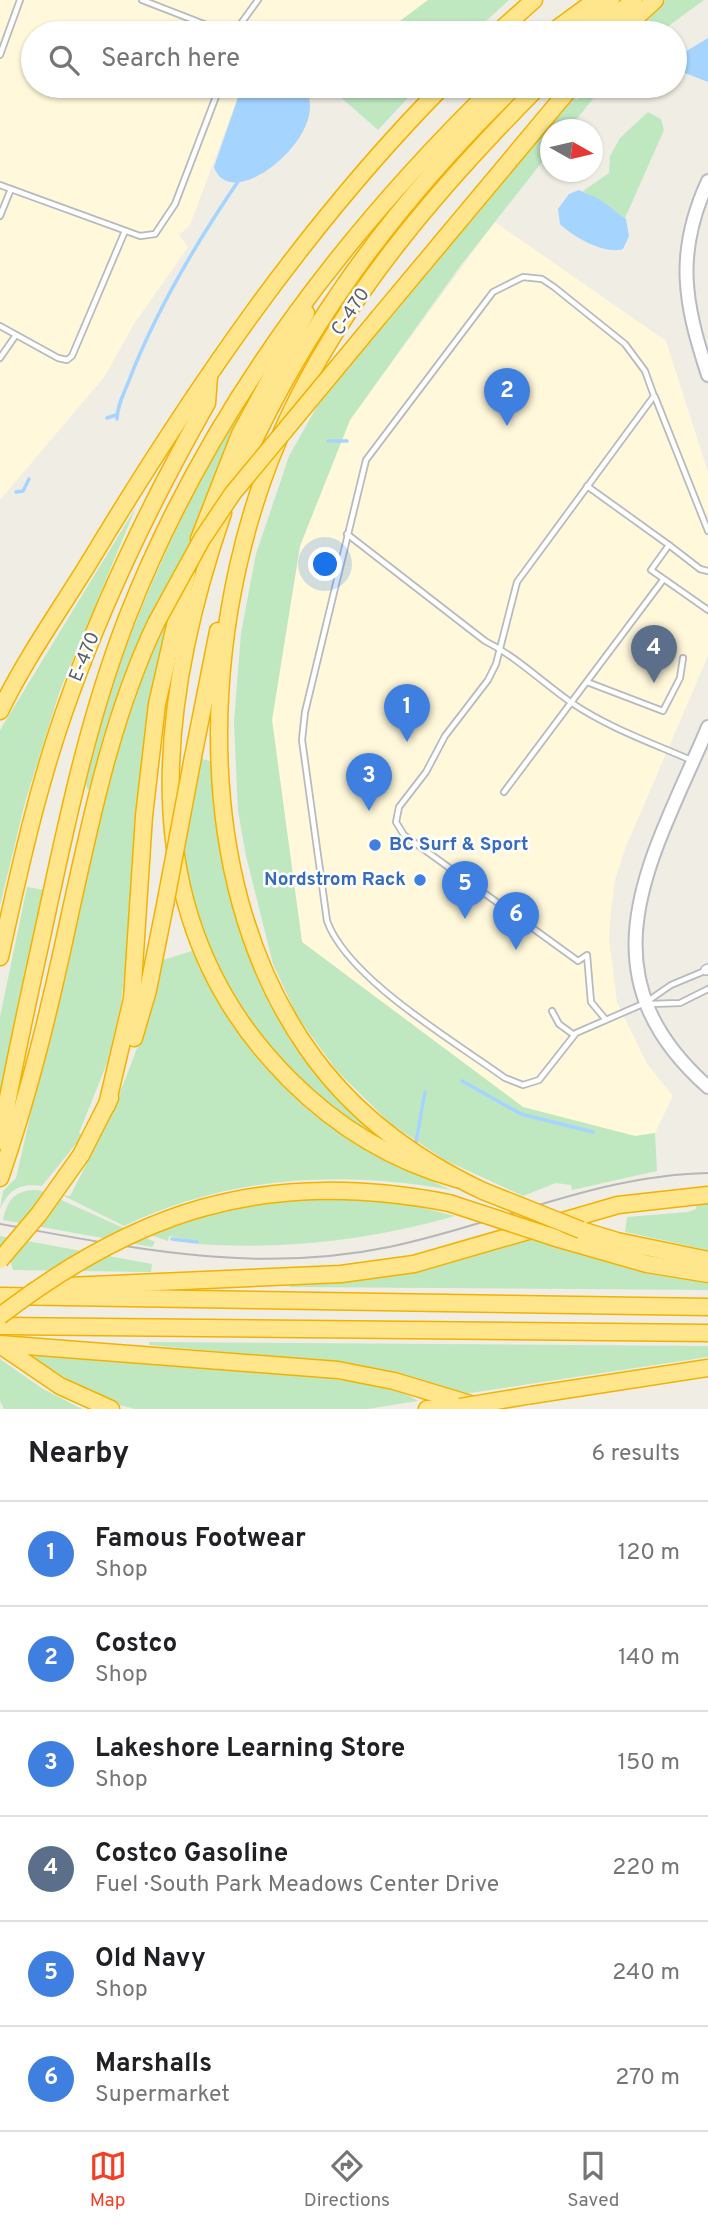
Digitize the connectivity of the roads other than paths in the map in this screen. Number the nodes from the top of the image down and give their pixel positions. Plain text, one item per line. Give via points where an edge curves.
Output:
1 (20, 0) edge
2 (142, 0) edge
3 (258, 0) edge
4 (534, 0) edge
5 (596, 0) edge
6 (611, 0) edge
7 (634, 0) edge
8 (655, 0) edge
9 (196, 21) edge
10 (243, 21) edge
11 (510, 21) edge
12 (567, 21) edge
13 (586, 21) edge
14 (609, 21) edge
15 (632, 21) edge
16 (0, 55) edge
17 (215, 98) edge
18 (432, 98) edge
19 (483, 98) edge
20 (503, 98) edge
21 (527, 98) edge
22 (562, 98) edge
23 (708, 181) edge
24 (0, 185) edge
25 (11, 189) junction
26 (0, 216) edge
27 (125, 231) junction
28 (359, 233) junction
29 (0, 326) edge
30 (16, 335) junction
31 (0, 358) edge
32 (209, 374) junction
33 (708, 375) edge
34 (654, 396) junction
35 (587, 486) junction
36 (708, 531) edge
37 (347, 534) junction
38 (669, 545) junction
39 (708, 571) edge
40 (233, 579) junction
41 (663, 580) junction
42 (708, 610) edge
43 (499, 648) junction
44 (683, 658) dead end
45 (587, 682) junction
46 (572, 702) junction
47 (1, 709) edge
48 (708, 727) edge
49 (694, 761) junction
50 (504, 792) dead end
51 (0, 957) edge
52 (707, 969) edge
53 (708, 989) edge
54 (645, 1003) junction
55 (552, 1011) dead end
56 (606, 1020) junction
57 (574, 1035) junction
58 (708, 1087) edge
59 (107, 1105) junction
60 (0, 1141) edge
61 (0, 1178) edge
62 (457, 1179) junction
63 (708, 1195) edge
64 (0, 1260) edge
65 (708, 1260) edge
66 (708, 1274) edge
67 (0, 1296) edge
68 (19, 1297) junction
69 (708, 1307) edge
70 (4, 1323) edge
71 (708, 1333) edge
72 (3, 1345) edge
73 (708, 1368) edge
74 (456, 1408) edge
75 (111, 1409) edge
76 (427, 1409) edge
77 (486, 1409) edge

1 - 16 lane
2 - 9 lane
3 - 10 lane
4 - 11 highway
5 - 12 highway
6 - 13 highway
7 - 14 highway
8 - 15 highway
17 - 27 lane via 169,217 149,237
18 - 32 highway via 326,216
19 - 28 highway
20 - 62 highway via 443,159 372,244 309,335 263,418 223,512 199,588 178,688 169,766 169,816 181,888 201,948 239,1018 284,1074 342,1124 413,1166
21 - 40 highway, C-470 via 419,218 316,365 268,464
22 - 61 highway, bridge via 245,477 186,567 147,640 107,752 47,1014
23 - 33 main road via 690,230 685,274 692,326
24 - 25 lane
25 - 26 lane
25 - 27 lane
27 - 30 lane via 72,356 58,358
28 - 59 highway via 298,325 255,404 220,479 183,588 150,750 130,1012
28 - 60 highway via 302,302 229,412 180,499 128,615 77,776
29 - 30 lane
30 - 31 lane
32 - 47 highway
32 - 51 highway, E-470 via 207,403 125,560 67,702 33,816
34 - 35 lane
34 - 36 lane
34 - 37 lane via 636,357 610,330 542,279 523,277 508,283 493,292 370,451
35 - 38 lane
35 - 43 lane via 517,582
37 - 43 lane
37 - 57 lane via 302,740 324,908 334,940 366,976 515,1083 539,1080
38 - 39 lane
38 - 41 lane via 652,570
40 - 59 highway, bridge via 224,599 145,1002
40 - 62 highway via 222,688 222,774 234,874 258,957 291,1024 342,1091 399,1143
41 - 42 lane
41 - 45 lane
43 - 46 lane
43 - 56 lane via 488,680 445,736 426,772 399,807 396,822 404,835 578,961 587,955 591,1002
44 - 45 lane via 680,678 663,710
45 - 46 lane
46 - 49 lane via 604,723
46 - 50 lane
48 - 49 main road
49 - 54 main road via 639,897 635,951
52 - 54 lane
53 - 54 lane via 680,1003
54 - 56 lane
54 - 58 main road via 675,1053
55 - 57 lane via 559,1024
56 - 57 lane
59 - 64 highway, bridge via 81,1154 40,1214
62 - 65 highway, bridge via 581,1230
63 - 68 highway via 611,1207 414,1264 305,1277 45,1287
66 - 70 highway, bridge via 647,1264 449,1203 372,1192 302,1190 256,1195 149,1226 96,1253
67 - 68 highway
68 - 69 highway
70 - 71 highway
72 - 75 highway via 45,1377
72 - 77 highway via 354,1372
73 - 74 highway, bridge
74 - 76 highway

